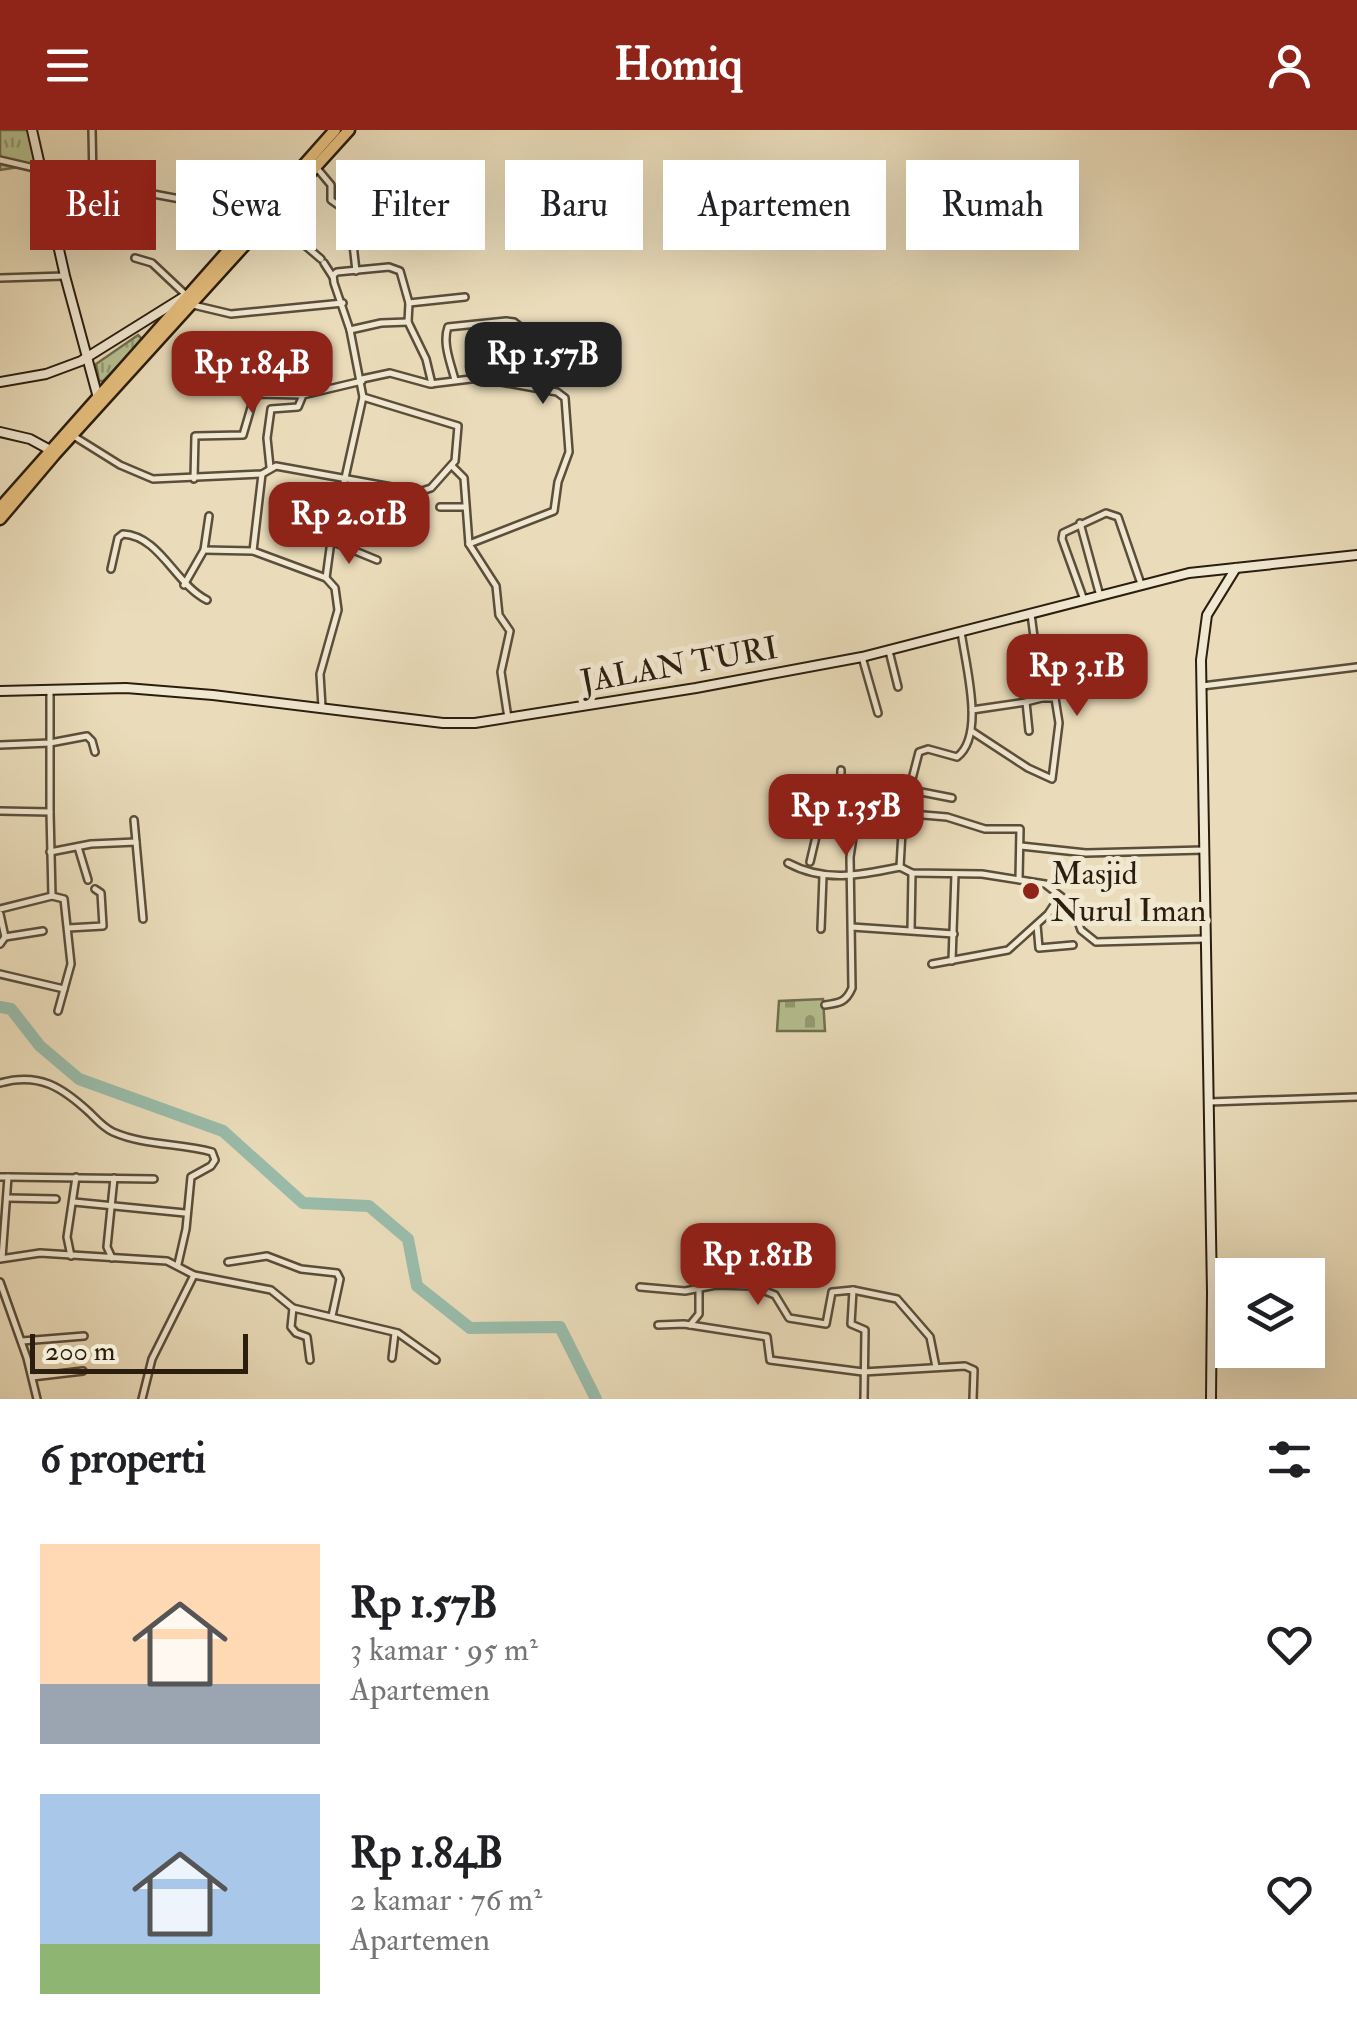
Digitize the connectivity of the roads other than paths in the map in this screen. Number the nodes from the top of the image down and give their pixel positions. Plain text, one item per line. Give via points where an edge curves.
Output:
1 (32, 130) edge
2 (92, 130) edge
3 (334, 130) edge
4 (349, 130) edge
5 (0, 160) edge
6 (38, 160) edge
7 (92, 160) edge
8 (307, 160) edge
9 (30, 165) edge
10 (316, 167) joint
11 (336, 204) edge
12 (59, 250) edge
13 (234, 250) edge
14 (308, 250) edge
15 (354, 250) edge
16 (135, 258) dead end
17 (356, 270) junction
18 (65, 276) junction
19 (0, 278) edge
20 (333, 278) junction
21 (465, 297) dead end
22 (189, 300) junction
23 (342, 303) junction
24 (409, 303) junction
25 (143, 322) junction
26 (408, 322) junction
27 (350, 330) junction
28 (154, 332) junction
29 (87, 358) junction
30 (362, 380) junction
31 (455, 380) junction
32 (0, 382) edge
33 (510, 383) junction
34 (432, 384) junction
35 (98, 394) junction
36 (302, 396) junction
37 (364, 397) junction
38 (0, 432) edge
39 (72, 435) junction
40 (52, 452) junction
41 (452, 466) junction
42 (270, 467) junction
43 (262, 474) junction
44 (194, 478) junction
45 (345, 479) junction
46 (440, 507) dead end
47 (464, 507) junction
48 (0, 508) edge
49 (209, 516) dead end
50 (0, 520) edge
51 (1080, 523) junction
52 (331, 541) junction
53 (469, 544) junction
54 (204, 550) junction
55 (253, 552) junction
56 (1357, 556) edge
57 (377, 560) dead end
58 (1236, 568) junction
59 (111, 569) dead end
60 (1215, 570) junction
61 (326, 578) junction
62 (184, 584) junction
63 (1141, 585) junction
64 (1220, 590) junction
65 (1100, 596) junction
66 (207, 600) dead end
67 (1084, 600) junction
68 (1031, 614) junction
69 (960, 631) junction
70 (889, 650) junction
71 (862, 657) junction
72 (1357, 667) edge
73 (1202, 686) junction
74 (898, 687) dead end
75 (50, 689) junction
76 (0, 691) edge
77 (1042, 698) junction
78 (1026, 702) junction
79 (322, 709) junction
80 (972, 710) junction
81 (878, 713) dead end
82 (508, 718) junction
83 (1028, 731) dead end
84 (974, 732) junction
85 (50, 743) junction
86 (0, 745) edge
87 (95, 752) dead end
88 (841, 770) dead end
89 (911, 790) junction
90 (952, 798) dead end
91 (838, 806) junction
92 (0, 810) edge
93 (50, 812) junction
94 (903, 814) junction
95 (134, 820) dead end
96 (854, 831) dead end
97 (136, 842) junction
98 (1021, 846) junction
99 (78, 847) junction
100 (1204, 850) junction
101 (50, 852) junction
102 (810, 862) dead end
103 (788, 863) dead end
104 (900, 866) junction
105 (912, 873) junction
106 (955, 874) junction
107 (824, 876) junction
108 (852, 876) junction
109 (1019, 879) junction
110 (88, 880) dead end
111 (95, 890) dead end
112 (52, 896) junction
113 (1060, 896) junction
114 (0, 917) edge
115 (143, 919) dead end
116 (1037, 925) junction
117 (852, 927) junction
118 (68, 928) junction
119 (822, 929) dead end
120 (43, 931) dead end
121 (910, 931) junction
122 (954, 934) junction
123 (6, 937) junction
124 (1205, 939) junction
125 (0, 944) edge
126 (1073, 945) dead end
127 (952, 961) junction
128 (932, 964) dead end
129 (0, 974) edge
130 (64, 989) junction
131 (825, 1005) dead end
132 (58, 1011) dead end
133 (0, 1083) edge
134 (1357, 1097) edge
135 (1209, 1102) junction
136 (4, 1177) edge
137 (76, 1177) junction
138 (114, 1178) junction
139 (154, 1179) dead end
140 (8, 1198) junction
141 (56, 1200) dead end
142 (74, 1202) junction
143 (111, 1206) junction
144 (186, 1213) junction
145 (72, 1256) junction
146 (1, 1258) edge
147 (113, 1259) junction
148 (228, 1262) dead end
149 (178, 1264) junction
150 (194, 1274) junction
151 (0, 1282) edge
152 (640, 1287) dead end
153 (699, 1288) junction
154 (852, 1290) junction
155 (293, 1308) junction
156 (332, 1316) junction
157 (690, 1325) junction
158 (658, 1326) dead end
159 (395, 1332) junction
160 (84, 1336) dead end
161 (22, 1341) junction
162 (392, 1358) dead end
163 (310, 1360) dead end
164 (436, 1360) dead end
165 (936, 1367) junction
166 (83, 1371) dead end
167 (863, 1372) junction
168 (32, 1377) junction
169 (37, 1399) edge
170 (142, 1399) edge
171 (864, 1399) edge
172 (973, 1399) edge
173 (1211, 1399) edge

1 - 6 main road
2 - 7 street
3 - 8 highway
4 - 10 highway
5 - 9 street
10 - 11 street
12 - 18 main road
13 - 22 highway
14 - 20 street
15 - 17 street
16 - 22 street via 152,263
17 - 20 street
17 - 24 street via 396,268
18 - 19 street
18 - 29 main road
20 - 23 street
21 - 24 street
22 - 23 street via 231,314
22 - 25 main road
22 - 28 highway
22 - 39 highway
23 - 27 street
24 - 26 street
25 - 28 highway
25 - 29 main road
26 - 27 street
26 - 34 street
27 - 30 street
28 - 35 highway
29 - 32 main road
29 - 35 main road
30 - 34 street via 390,372
30 - 36 street
30 - 37 street
31 - 33 street
31 - 33 street via 448,326 514,322 524,330
31 - 34 street
33 - 53 street via 565,398 568,452 556,508
35 - 40 highway
36 - 42 street via 298,407 271,409
36 - 44 street via 255,394 243,434 196,436
37 - 41 street via 458,426
37 - 45 street
38 - 40 main road
39 - 40 highway
39 - 44 street via 120,466 154,478
40 - 48 highway
40 - 50 highway
41 - 45 street via 423,492
41 - 47 street via 463,475
42 - 43 street
42 - 45 street
43 - 44 street
43 - 55 street
45 - 52 street
46 - 47 street
47 - 53 street
49 - 54 street
51 - 63 street via 1118,517
51 - 65 street
51 - 67 street via 1062,539
52 - 57 street
52 - 61 street
53 - 82 street via 496,586 510,638 501,672
54 - 55 street
54 - 62 street
55 - 61 street
56 - 58 main road, JALAN TURI
58 - 60 main road, JALAN TURI
58 - 64 main road
59 - 62 street via 118,538 135,534
60 - 63 main road, JALAN TURI
60 - 64 main road via 1222,576
61 - 79 street via 336,588 338,610 320,674
62 - 66 street
63 - 65 main road, JALAN TURI
64 - 73 main road via 1207,615
65 - 67 main road, JALAN TURI
67 - 68 main road, JALAN TURI
68 - 69 main road, JALAN TURI
68 - 77 street
69 - 70 main road, JALAN TURI
69 - 80 street
70 - 71 main road, JALAN TURI
70 - 74 street
71 - 81 street
71 - 82 main road, JALAN TURI
72 - 73 street
73 - 100 main road
75 - 76 main road, JALAN TURI
75 - 79 main road, JALAN TURI via 134,688
75 - 85 street
77 - 78 street
77 - 84 street via 1055,698 1060,711 1052,779
78 - 80 street
78 - 83 street
79 - 82 main road, JALAN TURI via 444,723
80 - 84 street
84 - 89 street via 957,757 919,752
85 - 86 street
85 - 87 street via 87,736
85 - 93 street
88 - 91 street
89 - 90 street
89 - 94 street
91 - 94 street
91 - 102 street via 823,807
92 - 93 street
93 - 101 street
94 - 98 street via 1020,829
94 - 104 street
95 - 97 street
96 - 108 street
97 - 99 street
97 - 115 street
98 - 100 street
98 - 109 street
99 - 101 street
99 - 110 street
100 - 124 main road
101 - 112 street
103 - 107 street
104 - 105 street
104 - 108 street
105 - 106 street
105 - 121 street
106 - 109 street
106 - 122 street
107 - 108 street
107 - 119 street
108 - 117 street
109 - 113 street
111 - 118 street via 103,926
112 - 114 street
112 - 118 street via 64,899
113 - 116 street
113 - 124 street via 1096,942
114 - 123 street
116 - 126 street via 1038,948
116 - 127 street via 1008,950
117 - 121 street
117 - 131 street via 852,988 848,999
118 - 130 street via 71,964
120 - 123 street
121 - 122 street
122 - 127 street
123 - 125 street
124 - 135 main road
127 - 128 street
129 - 130 street
130 - 132 street
133 - 144 street via 47,1081 108,1130 212,1152 211,1166 191,1177
134 - 135 street
135 - 173 main road
136 - 137 street
136 - 140 street
137 - 138 street
137 - 142 street
138 - 139 street
138 - 143 street
140 - 141 street
140 - 146 street
142 - 143 street
142 - 145 street via 67,1237
143 - 144 street
143 - 147 street via 107,1247
144 - 149 street
145 - 146 street
145 - 147 street
147 - 149 street
148 - 156 street via 267,1256 338,1274
149 - 150 street
150 - 155 street via 270,1290
150 - 170 street via 152,1360
151 - 161 street
152 - 153 street
153 - 154 street via 752,1286 776,1296 789,1318 826,1324 832,1292
153 - 157 street via 698,1314
154 - 165 street via 897,1298 930,1338
154 - 167 street via 850,1324 863,1328
155 - 156 street
155 - 163 street via 290,1327 307,1336
156 - 159 street
157 - 158 street
157 - 167 street via 767,1337 770,1360
159 - 162 street
159 - 164 street
160 - 161 street
161 - 168 street
165 - 167 street
165 - 172 street via 974,1370
166 - 168 street
167 - 171 street
168 - 169 street

